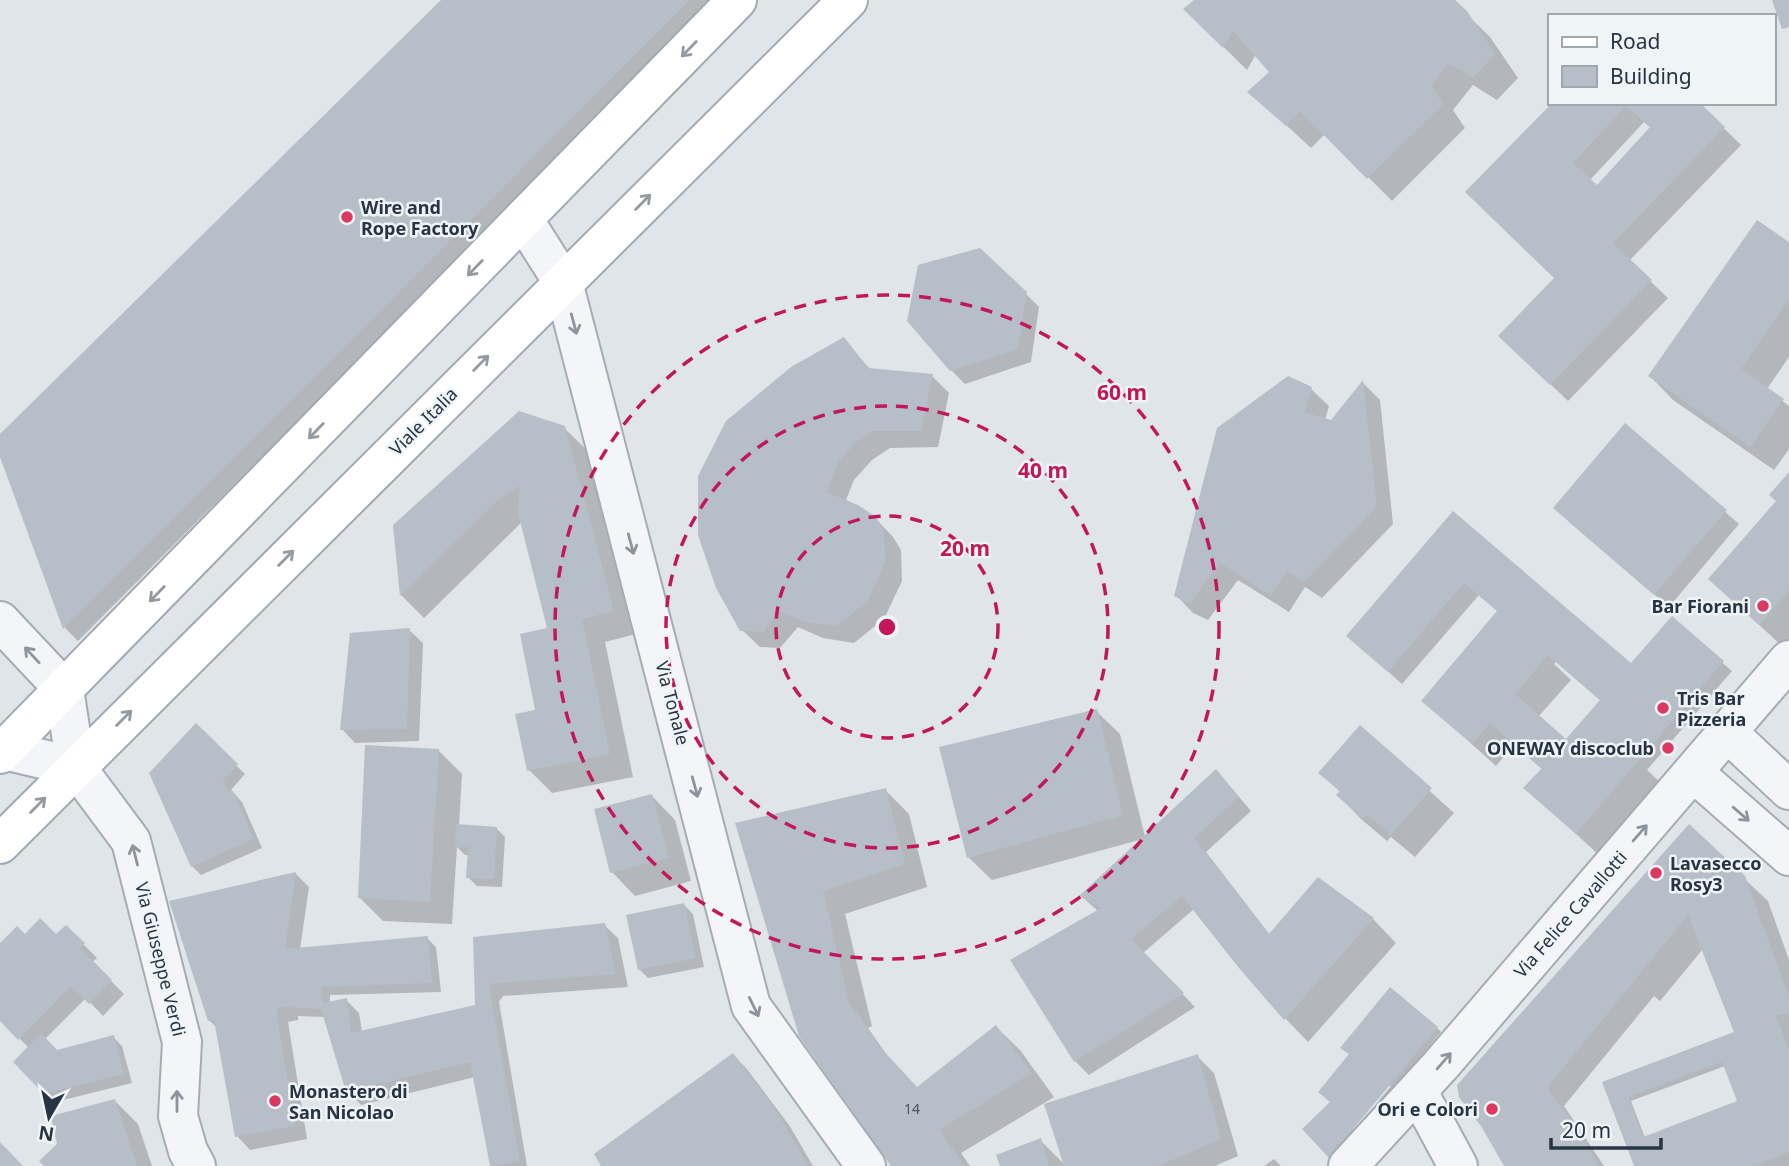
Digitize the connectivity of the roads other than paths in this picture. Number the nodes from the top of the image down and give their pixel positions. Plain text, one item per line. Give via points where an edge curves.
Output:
1 (737, 0) edge
2 (848, 0) edge
3 (523, 219) junction
4 (563, 282) junction
5 (0, 621) edge
6 (1789, 660) edge
7 (64, 690) junction
8 (1727, 732) junction
9 (1, 750) edge
10 (76, 767) junction
11 (1693, 772) junction
12 (1789, 790) edge
13 (0, 844) edge
14 (1789, 856) edge
15 (1418, 1092) junction
16 (196, 1166) edge
17 (866, 1166) edge
18 (1348, 1166) edge
19 (1458, 1166) edge

1 -> 3 main road
4 -> 2 main road, Viale Italia
3 - 4 street, Via Tonale
3 -> 7 main road
10 -> 4 main road, Viale Italia
4 -> 17 street, Via Tonale via 751,1006
7 -> 5 street
6 - 8 street, Via Felice Cavallotti
7 - 9 main road
7 - 10 street
8 - 11 street, Via Felice Cavallotti
8 - 12 street
9 - 10 street
13 -> 10 main road, Viale Italia
16 -> 10 street, Via Giuseppe Verdi via 178,1116 182,1042 131,841
11 -> 14 street
15 -> 11 street, Via Felice Cavallotti
15 - 18 street, Via Felice Cavallotti
15 - 19 street

